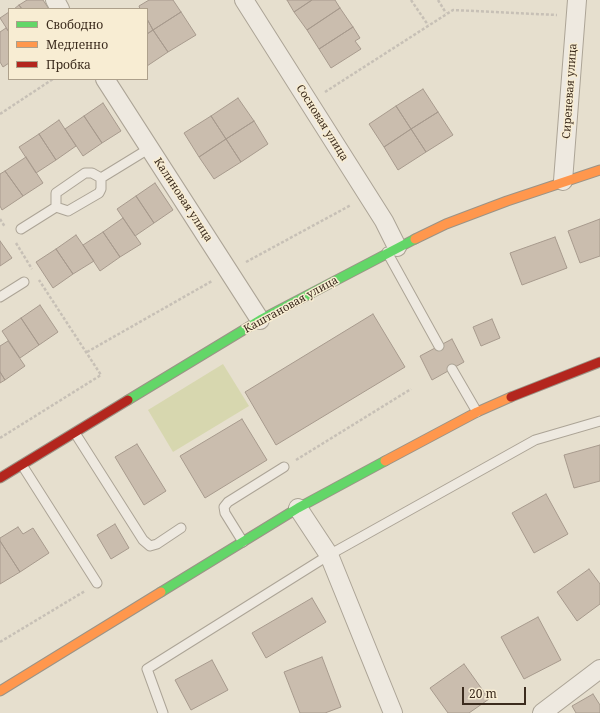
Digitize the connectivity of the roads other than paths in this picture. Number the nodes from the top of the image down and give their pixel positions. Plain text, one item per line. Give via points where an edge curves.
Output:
1 (244, 0) edge
2 (576, 8) edge
3 (106, 80) edge
4 (150, 148) junction
5 (600, 170) edge
6 (101, 178) junction
7 (563, 181) junction
8 (56, 207) junction
9 (21, 229) dead end
10 (392, 250) junction
11 (24, 282) dead end
12 (0, 297) edge
13 (260, 320) junction
14 (439, 346) dead end
15 (600, 362) edge
16 (452, 369) dead end
17 (477, 412) junction
18 (600, 421) edge
19 (75, 433) junction
20 (22, 465) junction
21 (284, 467) road end
22 (0, 478) edge
23 (298, 508) junction
24 (181, 528) dead end
25 (243, 542) junction
26 (329, 555) junction
27 (97, 583) road end
28 (600, 669) edge
29 (0, 691) edge
30 (163, 713) edge
31 (393, 713) edge
32 (542, 713) edge

1 - 10 street, Сосновая улица via 384,221
2 - 7 street, Сиреневая улица
3 - 4 street, Калиновая улица
4 - 6 lane
4 - 13 street, Калиновая улица
5 - 7 street, Каштановая улица
6 - 8 lane via 101,192 68,212
6 - 8 lane via 92,173 85,173 56,193
7 - 10 street, Каштановая улица via 446,224
8 - 9 lane
10 - 13 street, Каштановая улица
10 - 14 lane
11 - 12 lane
13 - 19 street, Каштановая улица
15 - 17 street via 528,389
16 - 17 lane
17 - 23 street
18 - 26 lane via 535,440
19 - 20 street, Каштановая улица
19 - 24 lane via 143,540 150,546 157,544
20 - 22 street, Каштановая улица
20 - 27 lane
21 - 25 lane via 224,507
23 - 25 street
23 - 26 street
25 - 29 street
26 - 30 lane via 148,669
26 - 31 street
28 - 32 street

